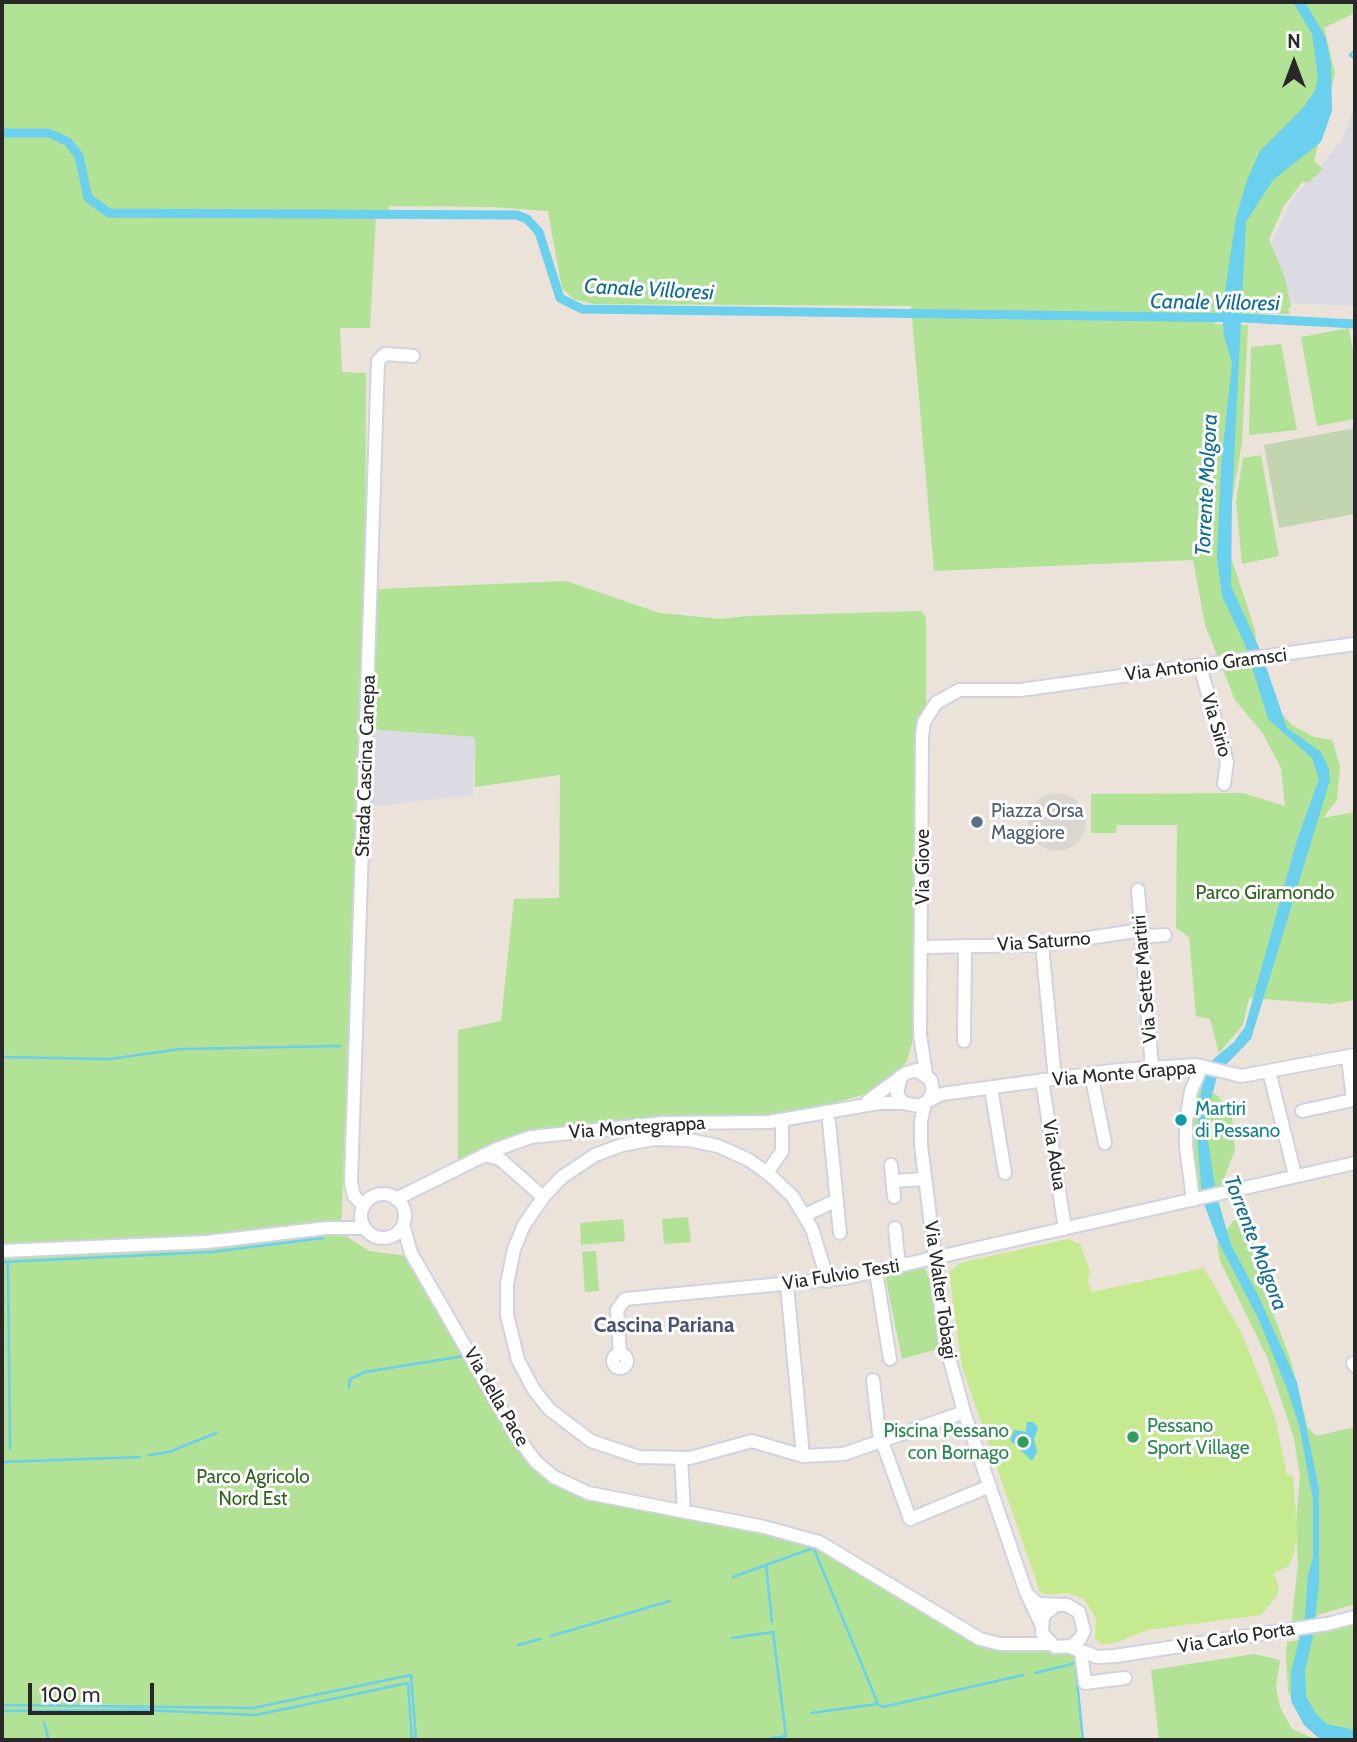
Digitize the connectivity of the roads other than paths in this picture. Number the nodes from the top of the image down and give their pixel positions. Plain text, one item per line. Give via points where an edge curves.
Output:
1 (413, 356) dead end
2 (1355, 645) edge
3 (1200, 666) junction
4 (936, 704) joint
5 (1224, 784) dead end
6 (1138, 890) dead end
7 (1139, 932) junction
8 (1165, 935) dead end
9 (1042, 945) junction
10 (965, 946) junction
11 (922, 947) junction
12 (920, 1035) junction
13 (964, 1041) dead end
14 (1352, 1056) edge
15 (1202, 1066) junction
16 (1152, 1068) junction
17 (1269, 1071) junction
18 (903, 1074) junction
19 (1091, 1074) junction
20 (928, 1076) junction
21 (1048, 1079) junction
22 (986, 1089) junction
23 (927, 1102) junction
24 (906, 1104) junction
25 (855, 1107) junction
26 (1302, 1111) dead end
27 (782, 1121) junction
28 (829, 1122) dead end
29 (1105, 1143) dead end
30 (921, 1145) junction
31 (484, 1155) junction
32 (1355, 1163) edge
33 (891, 1165) dead end
34 (767, 1173) junction
35 (1005, 1173) dead end
36 (1295, 1175) junction
37 (925, 1180) junction
38 (893, 1181) junction
39 (428, 1185) junction
40 (543, 1197) junction
41 (894, 1197) dead end
42 (396, 1199) junction
43 (1196, 1199) junction
44 (837, 1200) junction
45 (363, 1209) junction
46 (805, 1215) junction
47 (404, 1220) junction
48 (327, 1228) junction
49 (365, 1228) junction
50 (895, 1228) dead end
51 (1065, 1229) junction
52 (840, 1233) dead end
53 (380, 1237) junction
54 (2, 1251) edge
55 (934, 1258) junction
56 (899, 1266) junction
57 (420, 1267) junction
58 (876, 1272) junction
59 (828, 1281) junction
60 (787, 1285) junction
61 (620, 1354) dead end
62 (890, 1359) dead end
63 (873, 1380) dead end
64 (964, 1412) junction
65 (882, 1441) junction
66 (803, 1456) junction
67 (681, 1459) junction
68 (990, 1486) junction
69 (684, 1512) junction
70 (1026, 1592) junction
71 (1055, 1606) junction
72 (1355, 1617) edge
73 (1041, 1625) junction
74 (1081, 1637) junction
75 (1007, 1644) junction
76 (1051, 1644) junction
77 (1075, 1649) junction
78 (1115, 1656) junction
79 (1125, 1678) dead end

1 - 45 street, Strada Cascina Canepa via 385,354 378,361 351,1182
2 - 3 street, Via Antonio Gramsci
3 - 4 street, Via Antonio Gramsci via 1020,690 959,690
3 - 5 street, Via Sirio via 1227,762
4 - 11 street, Via Giove via 922,731
6 - 7 street, Via Sette Martiri
7 - 8 street, Via Saturno
7 - 9 street, Via Saturno
7 - 16 street, Via Sette Martiri
9 - 10 street, Via Saturno
9 - 21 street, Via Adua
10 - 11 street, Via Saturno
10 - 13 street
11 - 12 street, Via Giove
12 - 18 street, Via Giove
12 - 20 street, Via Giove
14 - 17 street, Via Monte Grappa
14 - 26 street, Via Monte Grappa via 1353,1100
15 - 16 street, Via Monte Grappa
15 - 17 street, Via Monte Grappa via 1241,1076
15 - 43 street via 1191,1091 1186,1121
16 - 19 street, Via Monte Grappa
17 - 36 street
18 - 20 street via 917,1070
18 - 24 street via 897,1093
18 - 25 street, Via Montegrappa via 885,1091
19 - 21 street, Via Monte Grappa
19 - 29 street
20 - 22 street, Via Monte Grappa
20 - 23 street via 933,1091
21 - 22 street, Via Monte Grappa
21 - 51 street, Via Adua
22 - 23 street, Via Monte Grappa via 942,1094
22 - 35 street
23 - 24 street
23 - 30 street, Via Walter Tobagi via 920,1121
24 - 25 street, Via Montegrappa
24 - 30 street, Via Walter Tobagi
25 - 27 street, Via Montegrappa
27 - 31 street, Via Montegrappa via 612,1128 526,1138
27 - 34 street via 782,1151
28 - 44 street
30 - 37 street, Via Walter Tobagi
31 - 39 street, Via Montegrappa
31 - 40 street via 500,1159
32 - 36 street, Via Fulvio Testi
33 - 38 street
34 - 40 street via 713,1145 646,1139 587,1159
34 - 46 street
36 - 43 street, Via Fulvio Testi
37 - 38 street
37 - 55 street, Via Walter Tobagi
38 - 41 street
39 - 42 street, Via Montegrappa
39 - 47 street, Via Montegrappa
40 - 67 street via 519,1235 507,1284 510,1334 526,1376 552,1412 592,1441 639,1457
42 - 45 street via 378,1195
42 - 47 street
43 - 51 street, Via Fulvio Testi
44 - 46 street
44 - 52 street
45 - 48 street
45 - 49 street
46 - 59 street via 821,1249
47 - 53 street via 395,1234
47 - 57 street, Via della Pace via 408,1245
48 - 49 street
48 - 54 street via 206,1242
49 - 53 street
50 - 56 street
51 - 55 street, Via Fulvio Testi
53 - 57 street, Via della Pace
55 - 56 street, Via Fulvio Testi
55 - 64 street, Via Walter Tobagi via 946,1346
56 - 58 street, Via Fulvio Testi
57 - 69 street, Via della Pace via 518,1438 542,1468 588,1493
58 - 59 street, Via Fulvio Testi
58 - 62 street
59 - 60 street, Via Fulvio Testi
60 - 61 street, Via Fulvio Testi via 625,1299 617,1307
60 - 66 street
63 - 65 street
64 - 65 street
64 - 68 street, Via Walter Tobagi
65 - 66 street via 844,1454
65 - 68 street via 910,1519
66 - 67 street via 752,1441
67 - 69 street
68 - 70 street, Via Walter Tobagi
69 - 75 street, Via della Pace via 822,1543 975,1637
70 - 71 street via 1036,1604
70 - 73 street, Via Walter Tobagi
71 - 73 street
71 - 74 street via 1068,1605 1078,1611 1084,1625
72 - 78 street, Via Carlo Porta
73 - 75 street via 1027,1640
73 - 76 street
74 - 77 street
74 - 78 street via 1097,1653
75 - 76 street, Via della Pace
76 - 77 street
77 - 78 street, Via Carlo Porta via 1098,1657
77 - 79 street via 1085,1683

